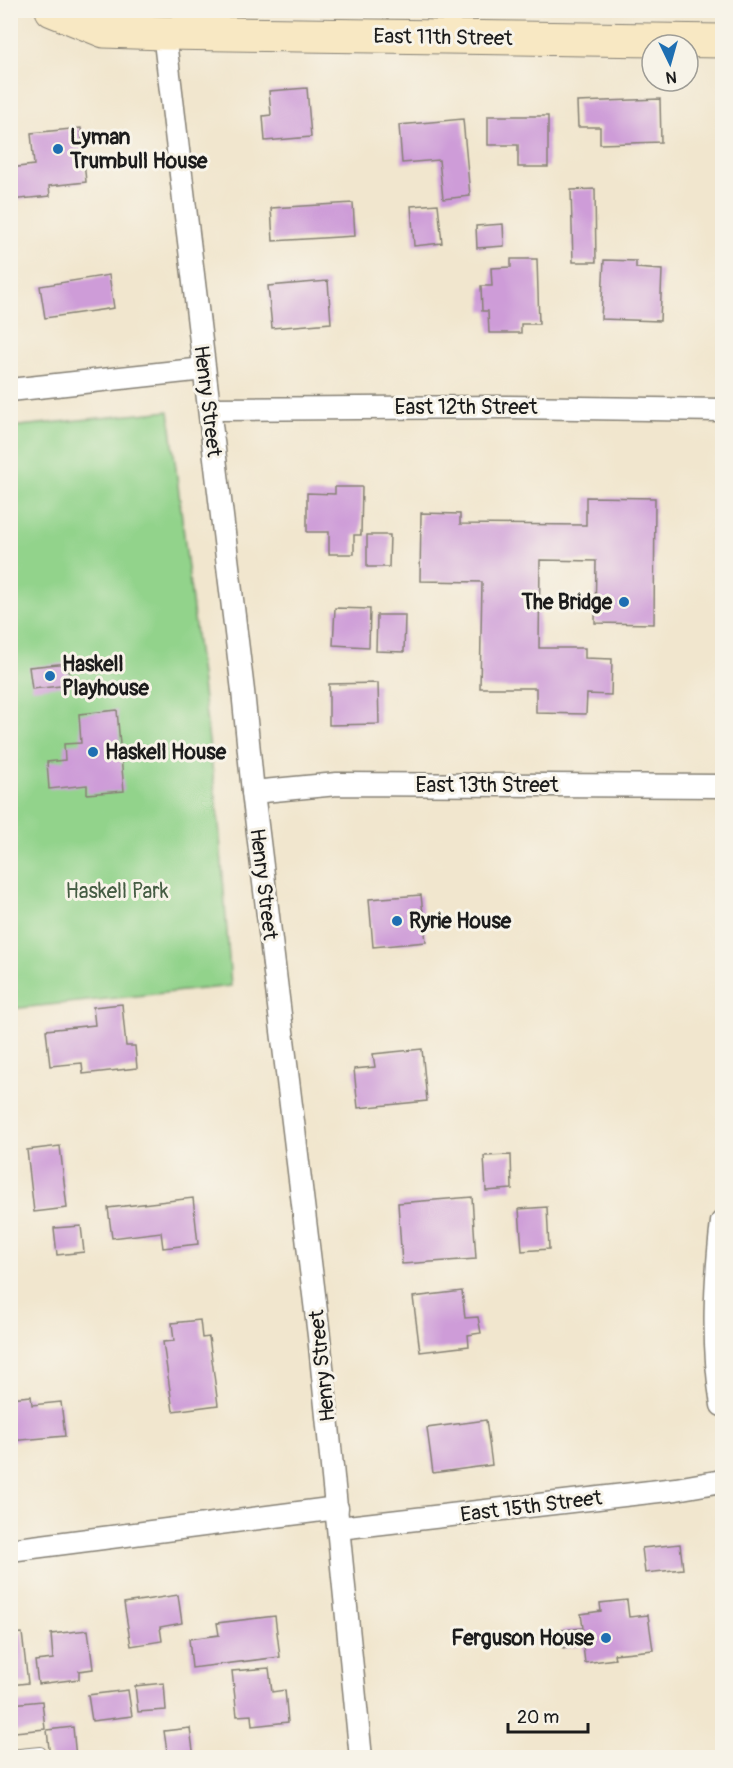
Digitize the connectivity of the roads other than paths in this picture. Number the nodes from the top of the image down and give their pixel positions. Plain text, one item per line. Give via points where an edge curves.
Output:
1 (52, 10) edge
2 (162, 22) edge
3 (723, 41) edge
4 (204, 369) junction
5 (10, 390) edge
6 (210, 409) junction
7 (723, 410) edge
8 (723, 786) edge
9 (253, 792) junction
10 (723, 1222) edge
11 (723, 1405) edge
12 (723, 1481) edge
13 (338, 1518) junction
14 (10, 1550) edge
15 (40, 1753) dead end
16 (10, 1756) edge
17 (361, 1758) edge

1 - 2 street, East 11th Street via 104,31
2 - 3 street, East 11th Street
2 - 4 street, Henry Street
4 - 5 street
4 - 6 street, Henry Street
6 - 7 street, East 12th Street
6 - 9 street, Henry Street
8 - 9 street, East 13th Street via 337,784
9 - 13 street, Henry Street
10 - 11 street via 716,1275 716,1357
12 - 13 street, East 15th Street via 676,1489
13 - 14 street, East 15th Street
13 - 17 street, Henry Street
15 - 16 lane

